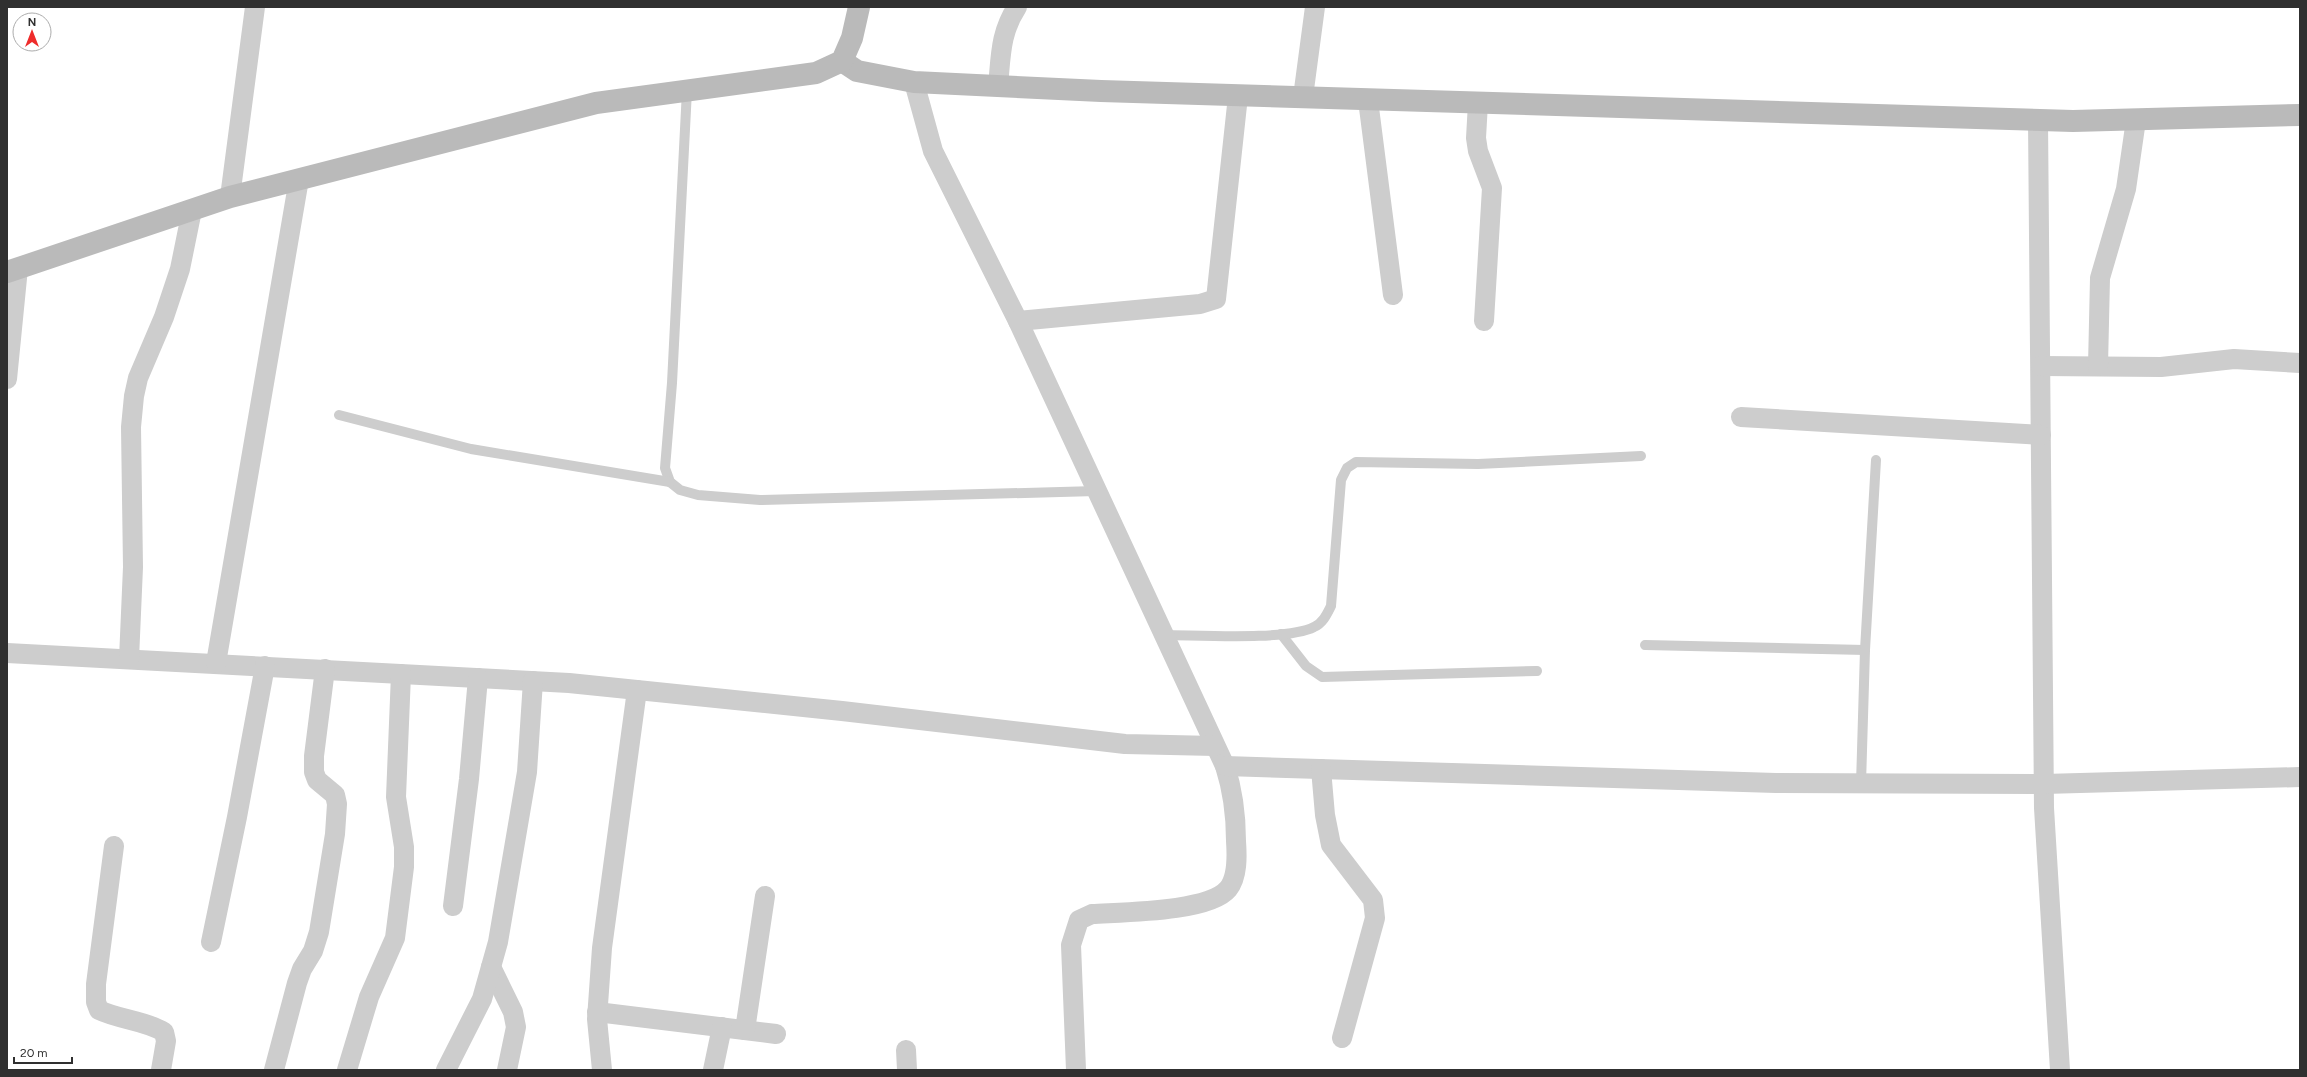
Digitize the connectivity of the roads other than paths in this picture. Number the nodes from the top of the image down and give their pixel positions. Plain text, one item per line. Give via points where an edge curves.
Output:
1 (256, 7) edge
2 (859, 7) edge
3 (1017, 7) edge
4 (1315, 7) edge
5 (842, 61) junction
6 (914, 82) junction
7 (998, 86) junction
8 (687, 90) junction
9 (1238, 96) junction
10 (1303, 98) junction
11 (1368, 100) junction
12 (1478, 103) junction
13 (2300, 115) edge
14 (2038, 120) junction
15 (2136, 120) junction
16 (299, 179) junction
17 (230, 197) junction
18 (192, 210) junction
19 (13, 270) edge
20 (1393, 295) dead end
21 (1018, 321) junction
22 (1484, 321) dead end
23 (2300, 363) edge
24 (2041, 366) junction
25 (2098, 366) junction
26 (7, 379) edge
27 (339, 415) dead end
28 (1741, 417) dead end
29 (2041, 435) junction
30 (1641, 456) dead end
31 (1876, 460) dead end
32 (670, 482) junction
33 (1096, 491) junction
34 (1281, 634) junction
35 (1163, 635) junction
36 (1645, 645) dead end
37 (1865, 650) junction
38 (7, 653) edge
39 (129, 659) junction
40 (216, 663) junction
41 (265, 666) junction
42 (325, 669) junction
43 (1537, 671) dead end
44 (402, 674) junction
45 (478, 678) junction
46 (533, 681) junction
47 (637, 690) junction
48 (1215, 746) junction
49 (1225, 766) junction
50 (1321, 769) junction
51 (2300, 777) edge
52 (1861, 784) junction
53 (2044, 784) junction
54 (114, 846) dead end
55 (765, 896) dead end
56 (453, 906) dead end
57 (211, 942) dead end
58 (491, 967) junction
59 (597, 1012) junction
60 (722, 1027) junction
61 (745, 1030) junction
62 (776, 1034) dead end
63 (1342, 1038) dead end
64 (906, 1050) dead end
65 (161, 1070) edge
66 (274, 1070) edge
67 (347, 1070) edge
68 (446, 1070) edge
69 (507, 1070) edge
70 (602, 1070) edge
71 (713, 1070) edge
72 (907, 1070) edge
73 (1076, 1070) edge
74 (2060, 1070) edge

1 - 17 street
2 - 5 street via 852,38
3 - 7 street via 1007,22
4 - 10 street
5 - 6 street via 857,71
5 - 8 street via 816,73
6 - 7 street
6 - 21 street via 933,151
7 - 9 street
8 - 16 street via 596,103
8 - 32 lane via 672,383 665,468
9 - 10 street
9 - 21 street via 1216,300 1200,304
10 - 11 street
11 - 12 street
11 - 20 street
12 - 14 street
12 - 22 street via 1477,144 1492,188
13 - 15 street
14 - 15 street
14 - 24 street
15 - 25 street via 2126,189 2100,278
16 - 17 street
16 - 40 street
17 - 18 street
18 - 19 street
18 - 39 street via 180,269 164,317 138,378 134,396 131,427 133,567
19 - 26 street
21 - 33 street
23 - 25 street via 2234,359 2161,367
24 - 25 street
24 - 29 street
27 - 32 lane via 471,449
28 - 29 street
29 - 53 street
30 - 34 lane via 1478,464 1356,462 1347,468 1342,480 1331,606 1316,626 1304,631
31 - 37 lane
32 - 33 lane via 680,490 698,495 760,500
33 - 35 street
34 - 35 lane
34 - 43 lane via 1306,666 1322,677
35 - 48 street
36 - 37 lane
37 - 52 lane
38 - 39 street
39 - 40 street
40 - 41 street
41 - 42 street
41 - 57 street
42 - 44 street
42 - 66 street via 314,772 317,780 336,799 334,834 319,932 313,951 302,968 297,983
44 - 45 street
44 - 67 street via 396,797 404,847 404,867 395,938 369,997
45 - 46 street
45 - 56 street via 469,779
46 - 47 street
46 - 58 street via 527,772 498,942
47 - 48 street via 1125,744
47 - 59 street via 608,900
48 - 49 street
49 - 50 street
49 - 73 street via 1232,788 1237,846 1236,870 1229,888 1199,904 1092,914 1079,920 1071,945
50 - 52 street
50 - 63 street via 1325,815 1331,845 1375,906 1375,918
51 - 53 street
52 - 53 street
53 - 74 street
54 - 65 street via 96,984 96,1002 99,1010 109,1015 154,1026 164,1032 166,1041
55 - 61 street
58 - 68 street via 482,999
58 - 69 street via 513,1012 516,1027
59 - 60 street
59 - 70 street
60 - 61 street
60 - 71 street
61 - 62 street
64 - 72 street

